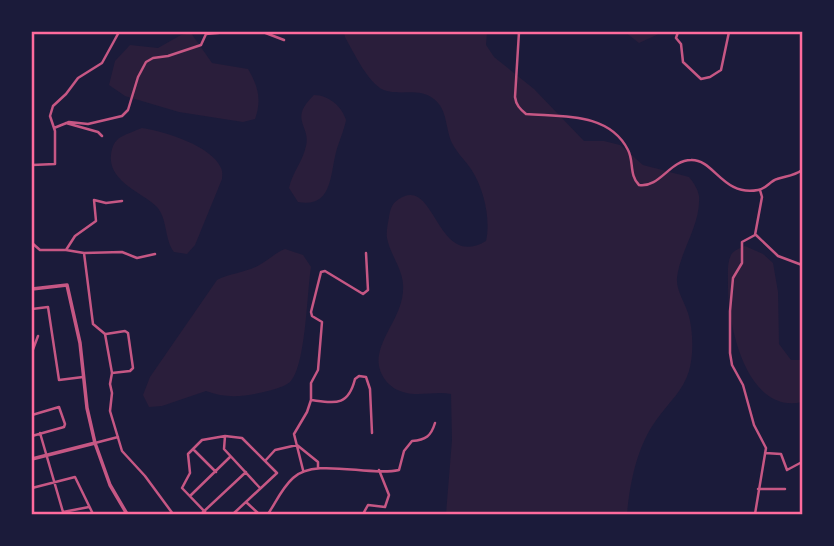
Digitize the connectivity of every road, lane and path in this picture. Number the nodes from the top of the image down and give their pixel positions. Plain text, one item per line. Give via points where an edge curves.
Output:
1 (119, 32) edge
2 (228, 32) edge
3 (263, 32) edge
4 (519, 32) edge
5 (678, 32) edge
6 (729, 32) edge
7 (284, 40) dead end
8 (66, 123) junction
9 (54, 128) junction
10 (102, 136) dead end
11 (32, 165) edge
12 (803, 170) edge
13 (760, 190) junction
14 (122, 201) dead end
15 (755, 235) junction
16 (32, 243) edge
17 (66, 250) junction
18 (84, 253) junction
19 (366, 253) dead end
20 (155, 254) dead end
21 (803, 265) edge
22 (32, 289) edge
23 (32, 309) edge
24 (105, 334) junction
25 (38, 336) dead end
26 (32, 352) edge
27 (112, 373) junction
28 (83, 377) junction
29 (311, 400) junction
30 (32, 415) edge
31 (435, 423) dead end
32 (40, 433) junction
33 (372, 433) dead end
34 (32, 436) edge
35 (225, 436) junction
36 (118, 437) junction
37 (95, 443) junction
38 (297, 446) junction
39 (193, 448) junction
40 (765, 453) junction
41 (46, 455) junction
42 (230, 456) junction
43 (32, 459) edge
44 (265, 461) junction
45 (803, 461) edge
46 (318, 468) junction
47 (303, 470) junction
48 (379, 470) junction
49 (215, 472) junction
50 (246, 472) junction
51 (55, 482) junction
52 (32, 488) edge
53 (261, 488) junction
54 (758, 489) junction
55 (785, 489) dead end
56 (190, 496) junction
57 (246, 502) junction
58 (89, 508) junction
59 (204, 513) edge
60 (93, 514) edge
61 (127, 514) edge
62 (173, 514) edge
63 (233, 514) edge
64 (259, 514) edge
65 (268, 514) edge
66 (363, 514) edge
67 (755, 514) edge

1 - 9 street via 102,63 78,78 53,106
2 - 8 street via 204,35 201,45 188,51 147,61 122,116 88,124
3 - 7 street
4 - 13 street via 515,97 526,114 601,122 625,144 639,185 650,185 680,162 699,160 727,185
5 - 6 street via 683,62 701,79 721,70
8 - 9 street
8 - 10 street
9 - 11 street via 55,164
12 - 13 street via 773,180
13 - 15 street
14 - 17 street via 93,201 96,220 75,236
15 - 21 street via 778,256
15 - 40 street via 742,242 742,263 733,278 730,353
16 - 17 street via 40,250
17 - 18 street
18 - 20 street via 122,252 137,258
18 - 24 street via 93,324
19 - 29 street via 369,282 363,294 321,272 311,312 322,322
22 - 28 street via 67,285
23 - 28 street via 48,307 59,380
24 - 27 street
24 - 27 street via 128,333 133,368
25 - 26 street
27 - 36 street via 110,411
28 - 37 street
29 - 33 street via 336,404 346,398 355,379 366,377
29 - 38 street via 294,434
30 - 32 street via 61,408 64,427
31 - 48 street via 432,433 424,440 412,441 404,451 399,470
32 - 34 street
32 - 41 street
35 - 39 street via 202,440
35 - 42 street via 224,449
35 - 44 street via 242,438
36 - 37 street
36 - 62 street via 122,451
37 - 41 street
37 - 61 street via 110,485
38 - 44 street via 275,450
38 - 46 street via 318,462
38 - 47 street
39 - 49 street
39 - 56 street via 188,454 190,473 182,488
40 - 45 street via 781,454 787,470
40 - 54 street
41 - 43 street
41 - 51 street
42 - 49 street
42 - 50 street
44 - 53 street via 277,473
46 - 47 street
46 - 48 street
47 - 65 street via 286,485
48 - 66 street via 389,495 385,507 368,505
49 - 56 street
50 - 53 street
50 - 59 street
51 - 52 street
51 - 58 street via 77,478
51 - 58 street via 63,512
53 - 57 street
54 - 55 street
54 - 67 street
56 - 59 street
57 - 63 street
57 - 64 street
58 - 60 street

